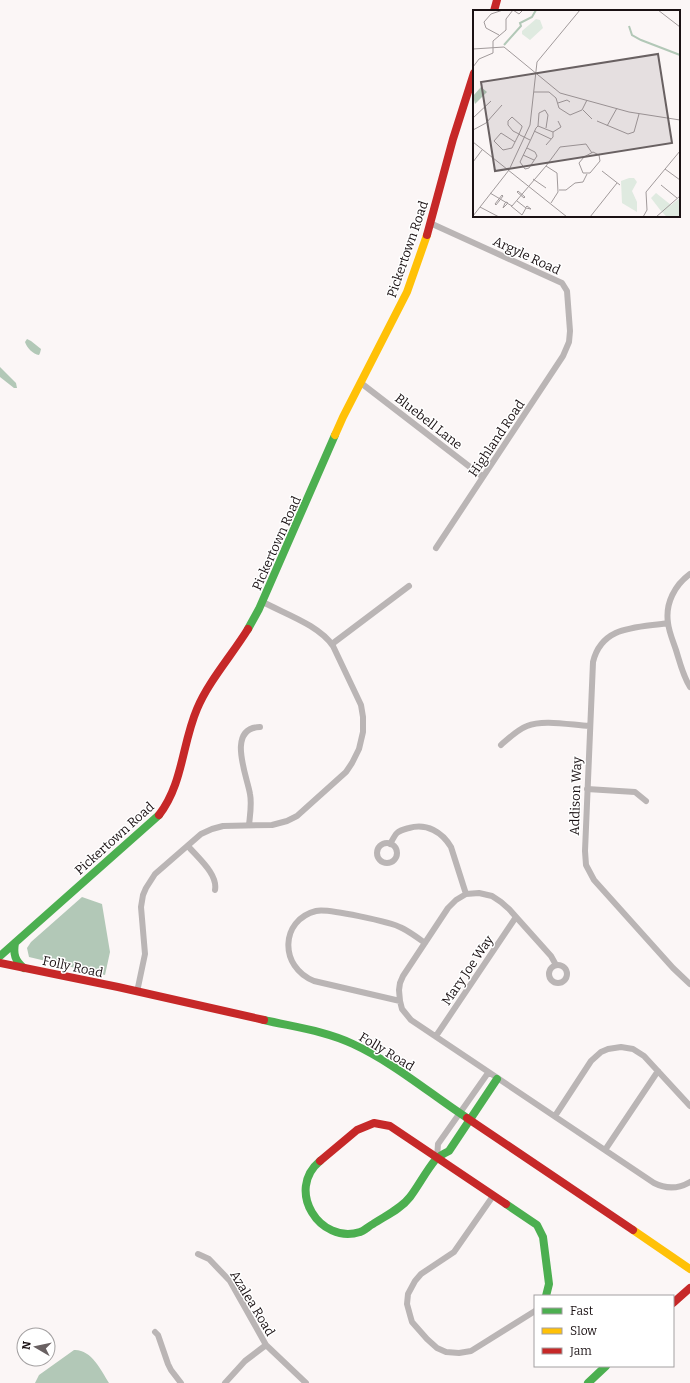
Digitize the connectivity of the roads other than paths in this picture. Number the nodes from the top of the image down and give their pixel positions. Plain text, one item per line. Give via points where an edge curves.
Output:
1 (497, 0) edge
2 (494, 10) edge
3 (473, 76) edge
4 (430, 223) junction
5 (570, 339) joint
6 (361, 383) junction
7 (483, 477) junction
8 (436, 548) dead end
9 (690, 574) edge
10 (409, 586) dead end
11 (263, 602) junction
12 (668, 623) junction
13 (332, 644) junction
14 (690, 687) edge
15 (589, 726) junction
16 (260, 727) dead end
17 (501, 744) dead end
18 (587, 788) junction
19 (646, 801) dead end
20 (249, 825) junction
21 (390, 844) dead end
22 (188, 846) junction
23 (215, 890) dead end
24 (466, 894) junction
25 (516, 917) junction
26 (15, 943) junction
27 (425, 943) junction
28 (0, 956) edge
29 (0, 963) edge
30 (556, 965) dead end
31 (25, 968) junction
32 (690, 984) edge
33 (137, 992) junction
34 (400, 1001) junction
35 (436, 1036) junction
36 (658, 1071) junction
37 (488, 1072) junction
38 (497, 1079) junction
39 (690, 1106) edge
40 (459, 1113) junction
41 (555, 1116) junction
42 (470, 1120) junction
43 (605, 1150) junction
44 (437, 1158) junction
45 (690, 1182) edge
46 (493, 1196) junction
47 (198, 1254) dead end
48 (690, 1269) edge
49 (690, 1288) edge
50 (546, 1295) edge
51 (674, 1302) edge
52 (534, 1312) edge
53 (155, 1332) dead end
54 (266, 1345) junction
55 (605, 1367) edge
56 (181, 1383) edge
57 (225, 1383) edge
58 (306, 1383) edge
59 (588, 1383) edge

1 - 2 street
3 - 4 street, Pickertown Road
4 - 5 street, Argyle Road via 562,283 567,291
4 - 6 street, Pickertown Road via 407,292
5 - 7 street, Highland Road via 563,356
6 - 7 street, Bluebell Lane
6 - 11 street, Pickertown Road via 330,446
7 - 8 street, Highland Road
9 - 12 street via 672,596 668,609
10 - 13 street
11 - 13 street via 318,630
11 - 26 street, Pickertown Road via 247,632 196,709 176,786 162,812
12 - 14 street
12 - 15 street, Addison Way via 620,631 602,642 592,662
13 - 20 street via 361,705 364,726 356,758 346,772 293,818 278,825
15 - 17 street via 542,723 527,725
15 - 18 street, Addison Way
16 - 20 street via 248,731 241,749 251,796
18 - 19 street via 635,792
18 - 32 street, Addison Way via 584,851 590,874 623,914
20 - 22 street via 217,827 201,834
21 - 24 street via 397,833 413,827 426,827 439,832 451,847
22 - 23 street via 213,875 216,881
22 - 33 street via 155,874 143,895 141,906 146,954
24 - 25 street via 492,896
24 - 27 street via 450,905
25 - 30 street
25 - 35 street, Mary Joe Way
26 - 28 street, Pickertown Road
26 - 31 street via 14,957
27 - 34 street via 403,976 399,990
27 - 34 street via 398,926 329,910 316,911 305,916 297,922 291,933 288,945 290,958 297,971 307,978
29 - 31 street, Folly Road
31 - 33 street, Folly Road
33 - 40 street, Folly Road via 340,1039 386,1062
34 - 35 street via 402,1009 411,1020
35 - 37 street
36 - 39 street
36 - 41 street via 644,1056 633,1050 621,1047 601,1052 592,1060
36 - 43 street
37 - 38 street
37 - 40 street
38 - 41 street
38 - 42 street
40 - 42 street, Folly Road
40 - 44 street via 438,1144
41 - 43 street
42 - 44 street via 449,1151
42 - 48 street, Folly Road
43 - 45 street via 658,1185 670,1188
44 - 44 street via 409,1199 360,1232 341,1234 327,1228 310,1211 306,1201 307,1178 314,1166 357,1130 367,1125 380,1123 390,1126
44 - 46 street
46 - 50 street via 537,1225 541,1231 549,1284
46 - 52 street via 454,1252 421,1274 415,1281 408,1294 407,1304 412,1322 437,1348 459,1353 471,1351
47 - 54 street, Azalea Road via 209,1259 230,1281
49 - 51 street
53 - 56 street via 171,1370
54 - 57 street via 245,1361
54 - 58 street, Azalea Road
55 - 59 street

